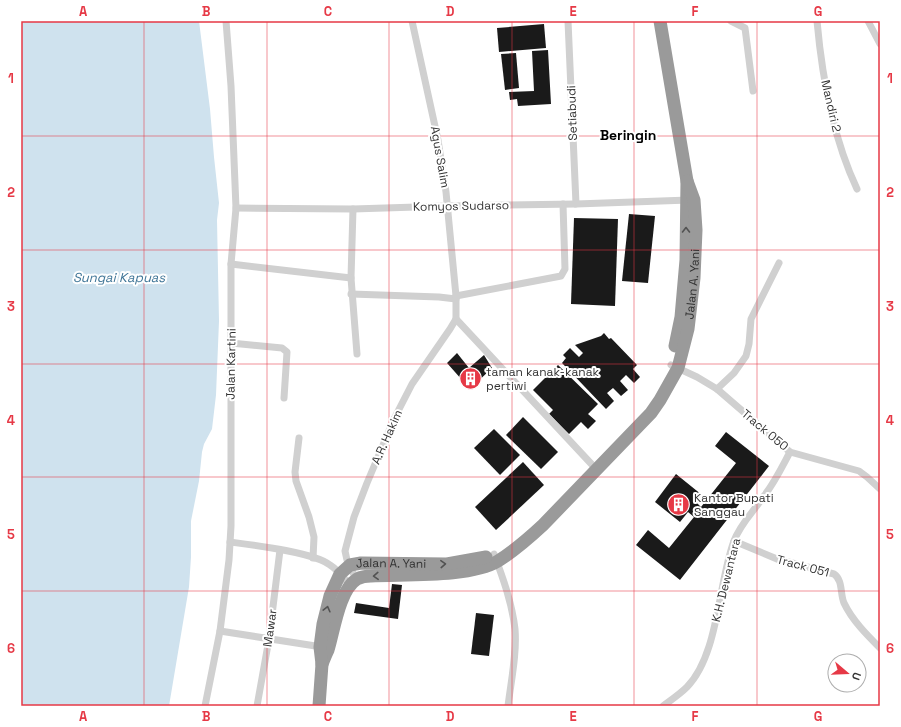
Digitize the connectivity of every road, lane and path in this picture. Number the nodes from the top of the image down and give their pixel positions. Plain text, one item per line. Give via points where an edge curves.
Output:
1 (226, 21) edge
2 (412, 21) edge
3 (568, 21) edge
4 (660, 21) edge
5 (731, 21) edge
6 (817, 21) edge
7 (868, 21) edge
8 (880, 44) edge
9 (753, 91) dead end
10 (858, 189) dead end
11 (690, 200) junction
12 (563, 204) junction
13 (576, 204) junction
14 (448, 206) junction
15 (236, 208) junction
16 (353, 209) junction
17 (779, 263) dead end
18 (231, 264) junction
19 (351, 278) junction
20 (351, 294) junction
21 (456, 298) junction
22 (456, 319) junction
23 (231, 344) junction
24 (357, 354) dead end
25 (674, 367) junction
26 (718, 389) junction
27 (284, 398) dead end
28 (299, 438) dead end
29 (790, 452) junction
30 (597, 470) junction
31 (880, 489) edge
32 (734, 541) junction
33 (230, 542) junction
34 (280, 550) junction
35 (313, 558) junction
36 (496, 558) junction
37 (345, 570) junction
38 (353, 582) junction
39 (220, 631) junction
40 (269, 639) junction
41 (324, 648) junction
42 (880, 648) edge
43 (206, 706) edge
44 (257, 706) edge
45 (319, 706) edge
46 (508, 706) edge
47 (663, 706) edge

1 - 15 street, Jalan Kartini
2 - 14 street, Agus Salim via 438,140
3 - 13 street, Setiabudi
4 - 11 highway, Jalan A. Yani
5 - 9 street via 745,28
6 - 10 street, Mandiri 2 via 821,62 836,131
7 - 8 street
11 - 13 street, Komyos Sudarso
11 - 25 highway, Jalan A. Yani via 683,295
12 - 13 street, Komyos Sudarso
12 - 14 street, Komyos Sudarso
12 - 21 street via 565,269 561,276
14 - 16 street, Komyos Sudarso
14 - 21 street, Agus Salim
15 - 16 street, Komyos Sudarso
15 - 18 street, Jalan Kartini
16 - 19 street
17 - 26 street via 751,319 746,356
18 - 19 street
18 - 23 street, Jalan Kartini
19 - 20 street
20 - 21 street
20 - 24 street
21 - 22 street, Agus Salim
22 - 30 street
22 - 37 street, A.R. Hakim via 412,384 391,424 349,532
23 - 27 street via 285,350
23 - 33 street, Jalan Kartini
25 - 26 street, Track 050
25 - 30 highway, Jalan A. Yani via 668,385 651,413
26 - 29 street, Track 050
28 - 35 street via 296,481 314,538
29 - 31 street, Track 050 via 859,471
29 - 32 street, K.H. Dewantara via 771,487
30 - 36 highway, Jalan A. Yani via 532,536
32 - 42 street, Track 051 via 765,555 834,574 840,581 842,598 847,609
32 - 47 street, K.H. Dewantara via 708,649 687,686
33 - 34 street
33 - 39 street, Jalan Kartini
34 - 35 street
34 - 40 street, Mawar
35 - 37 street
37 -> 36 highway, Jalan A. Yani via 361,563 448,564
36 -> 38 highway, Jalan A. Yani via 478,568 453,573 371,576
36 - 46 street via 504,580 515,638
37 - 38 street
37 - 38 street, A.R. Hakim
41 -> 37 highway, Jalan A. Yani via 324,619 330,596
38 - 41 highway, Jalan A. Yani via 345,593
39 - 40 street
39 - 43 street, Jalan Kartini
40 - 41 street
40 - 44 street, Mawar
41 - 45 highway, Jalan A. Yani

